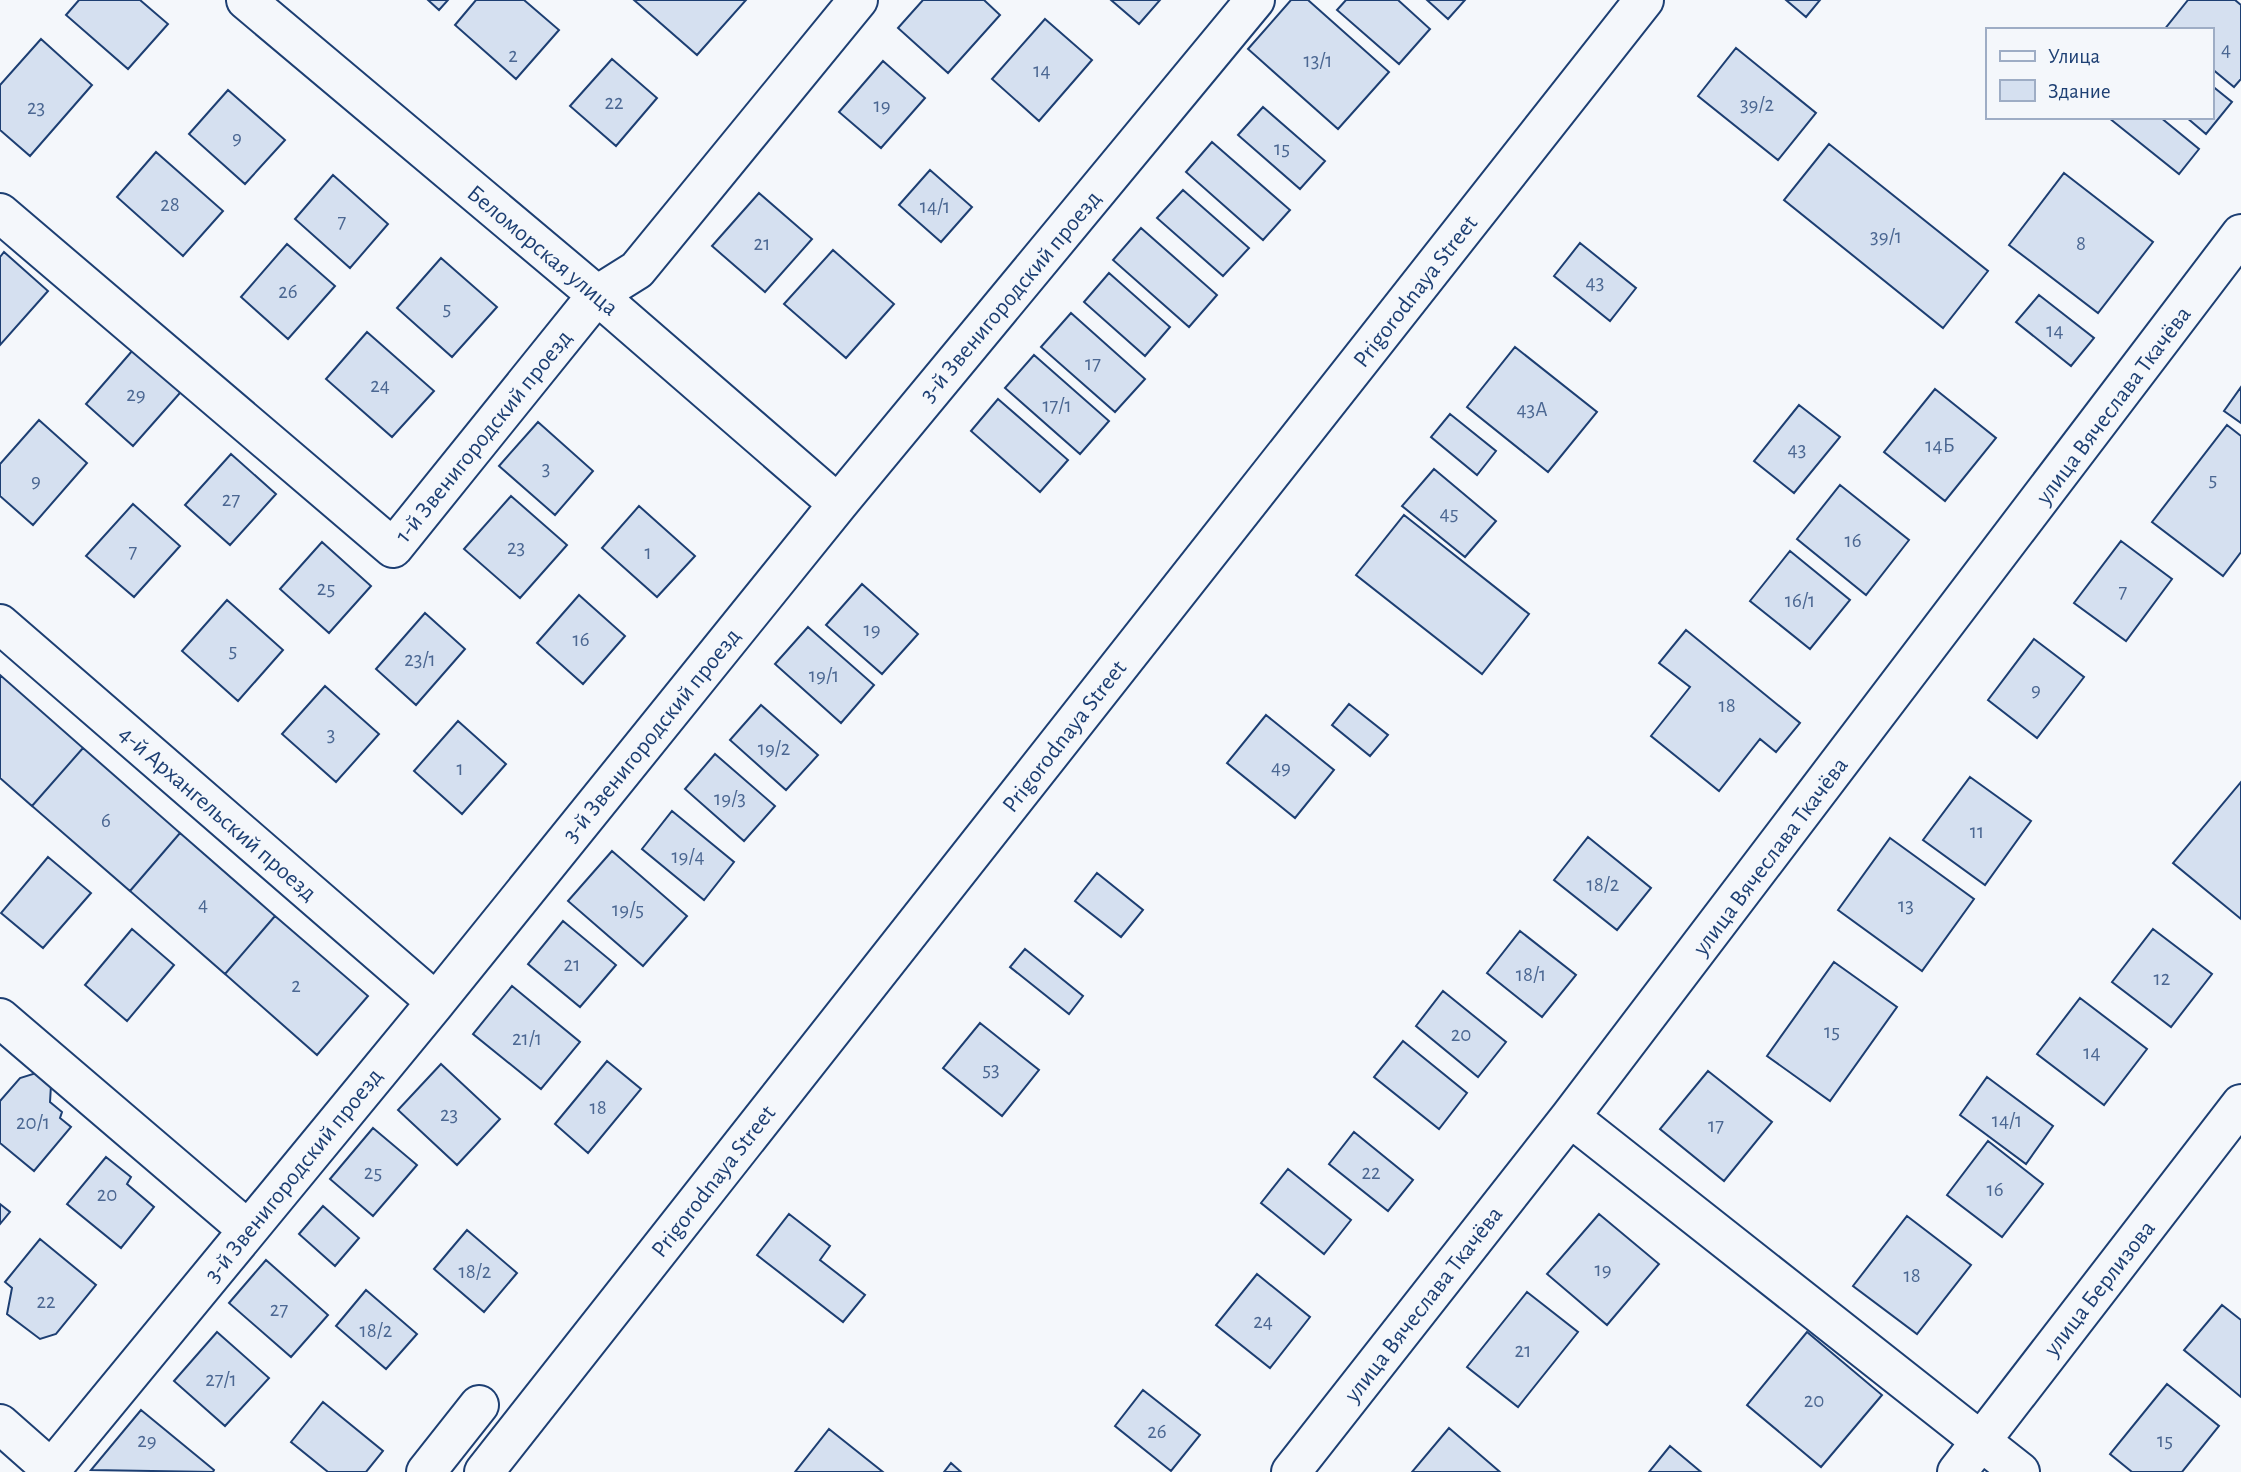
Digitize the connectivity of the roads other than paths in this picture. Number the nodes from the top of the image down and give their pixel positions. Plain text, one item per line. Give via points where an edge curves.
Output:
1 (246, 0) edge
2 (858, 0) edge
3 (1255, 0) edge
4 (1644, 0) edge
5 (0, 213) edge
6 (2241, 234) edge
7 (597, 295) junction
8 (838, 504) junction
9 (0, 624) edge
10 (436, 1002) junction
11 (0, 1018) edge
12 (2241, 1104) edge
13 (1570, 1118) junction
14 (248, 1230) junction
15 (479, 1405) dead end
16 (0, 1424) edge
17 (1981, 1442) junction
18 (50, 1471) edge
19 (426, 1472) edge
20 (484, 1472) edge
21 (1291, 1472) edge
22 (1957, 1472) edge
23 (2020, 1472) edge

1 - 7 street, Беломорская улица
2 - 7 street, 1-й Звенигородский проезд via 637,270
3 - 8 street, 3-й Звенигородский проезд
4 - 20 street, Prigorodnaya Street
5 - 7 street, 1-й Звенигородский проезд via 393,548
6 - 13 street, улица Вячеслава Ткачёва
7 - 8 street, Беломорская улица
8 - 10 street, 3-й Звенигородский проезд
9 - 10 street, 4-й Архангельский проезд
10 - 14 street, 3-й Звенигородский проезд
11 - 14 street
12 - 17 street, улица Берлизова
13 - 17 street
13 - 21 street, улица Вячеслава Ткачёва
14 - 18 street, 3-й Звенигородский проезд
15 - 19 street
16 - 18 street
17 - 22 street, улица Берлизова
17 - 23 street

